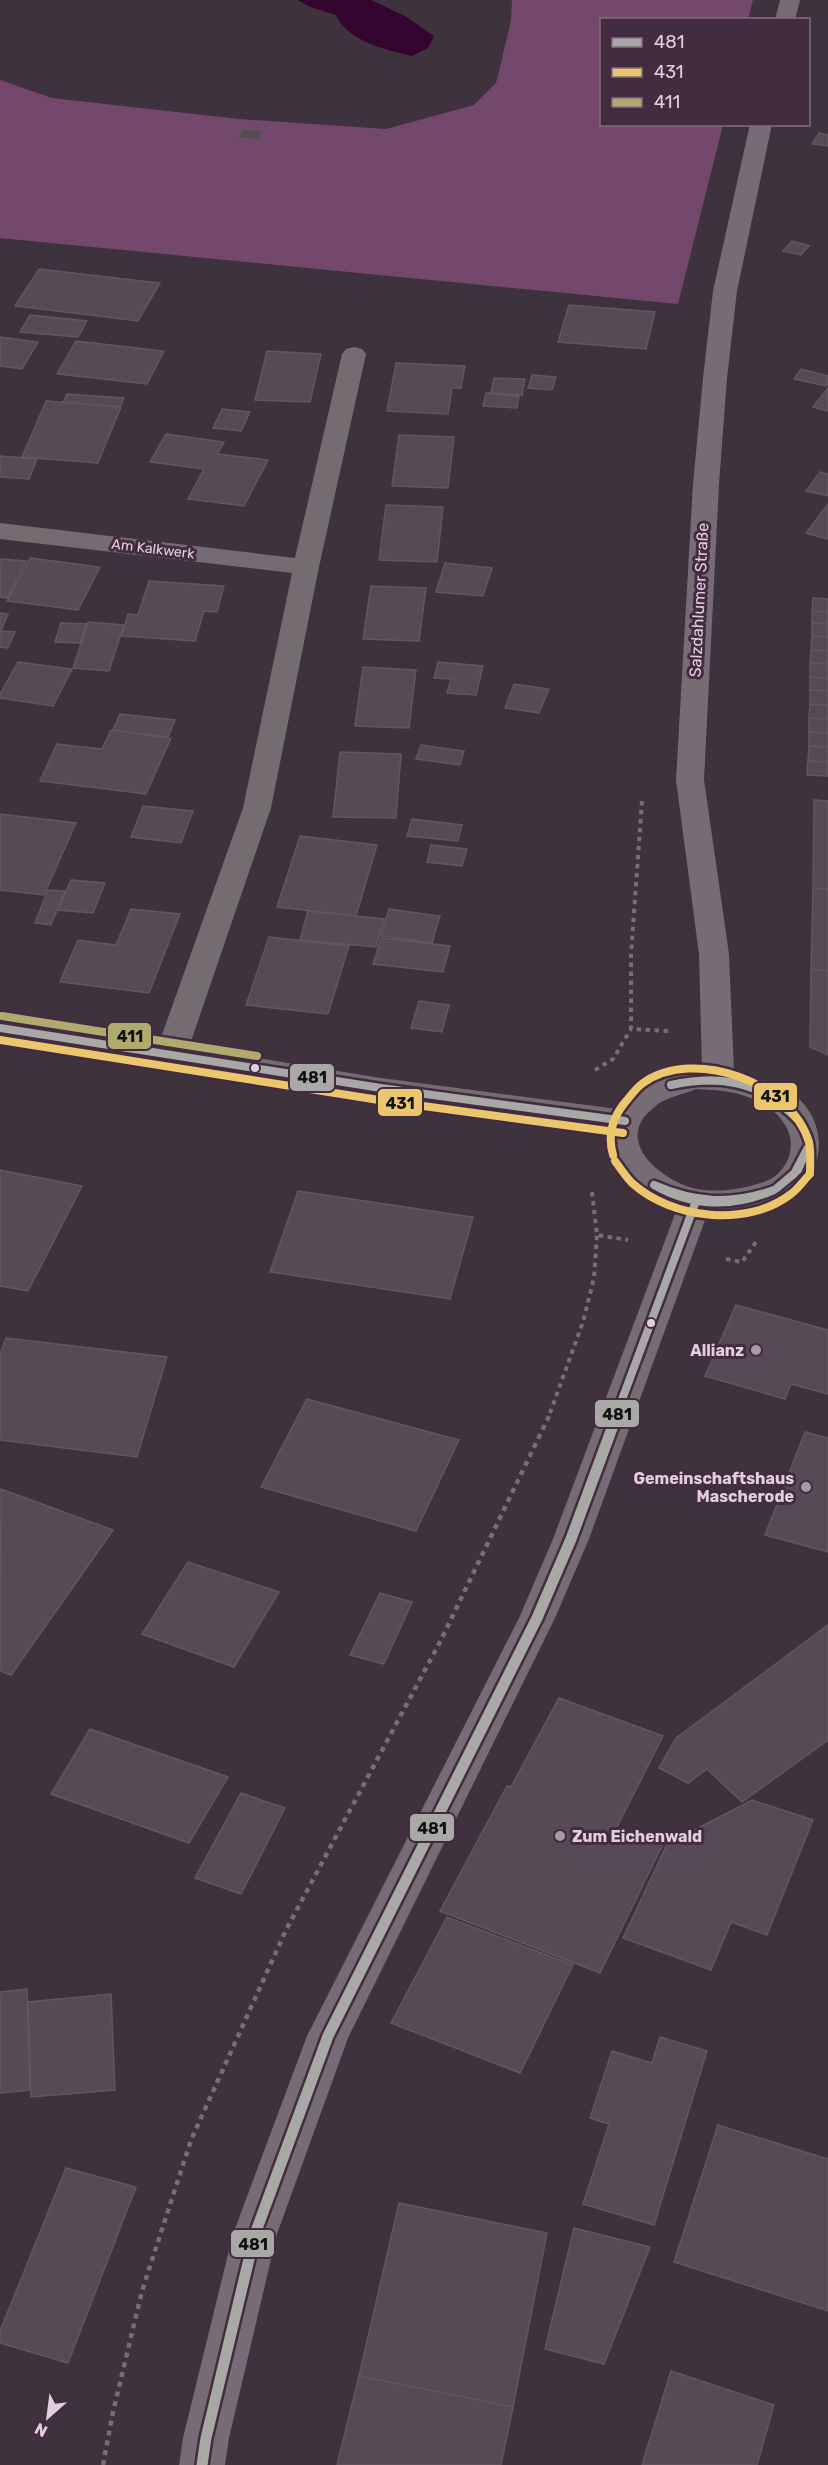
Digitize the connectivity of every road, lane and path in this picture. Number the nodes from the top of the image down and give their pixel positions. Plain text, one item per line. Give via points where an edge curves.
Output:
1 (790, 0) edge
2 (786, 18) edge
3 (761, 126) edge
4 (354, 354) dead end
5 (0, 531) edge
6 (306, 567) junction
7 (0, 1028) edge
8 (171, 1054) junction
9 (718, 1079) junction
10 (625, 1121) junction
11 (818, 1148) edge
12 (696, 1201) junction
13 (597, 1235) dead end
14 (103, 2465) edge
15 (202, 2465) edge

1 - 2 main road
3 - 9 main road, Salzdahlumer Straße via 725,291 715,378 690,780 712,934
4 - 6 street
5 - 6 street, Am Kalkwerk
6 - 8 street via 256,808
7 - 8 street
8 - 10 street
9 - 10 main road via 694,1079 650,1093 634,1106
9 - 11 main road via 747,1084 772,1095 785,1105
10 - 12 main road via 621,1138 635,1170 672,1195
11 - 12 main road via 783,1186 758,1198 728,1203
12 - 15 main road via 571,1539 537,1618 320,2057 255,2234
13 - 14 path via 594,1278 555,1404 441,1640 286,1930 191,2140 142,2291

